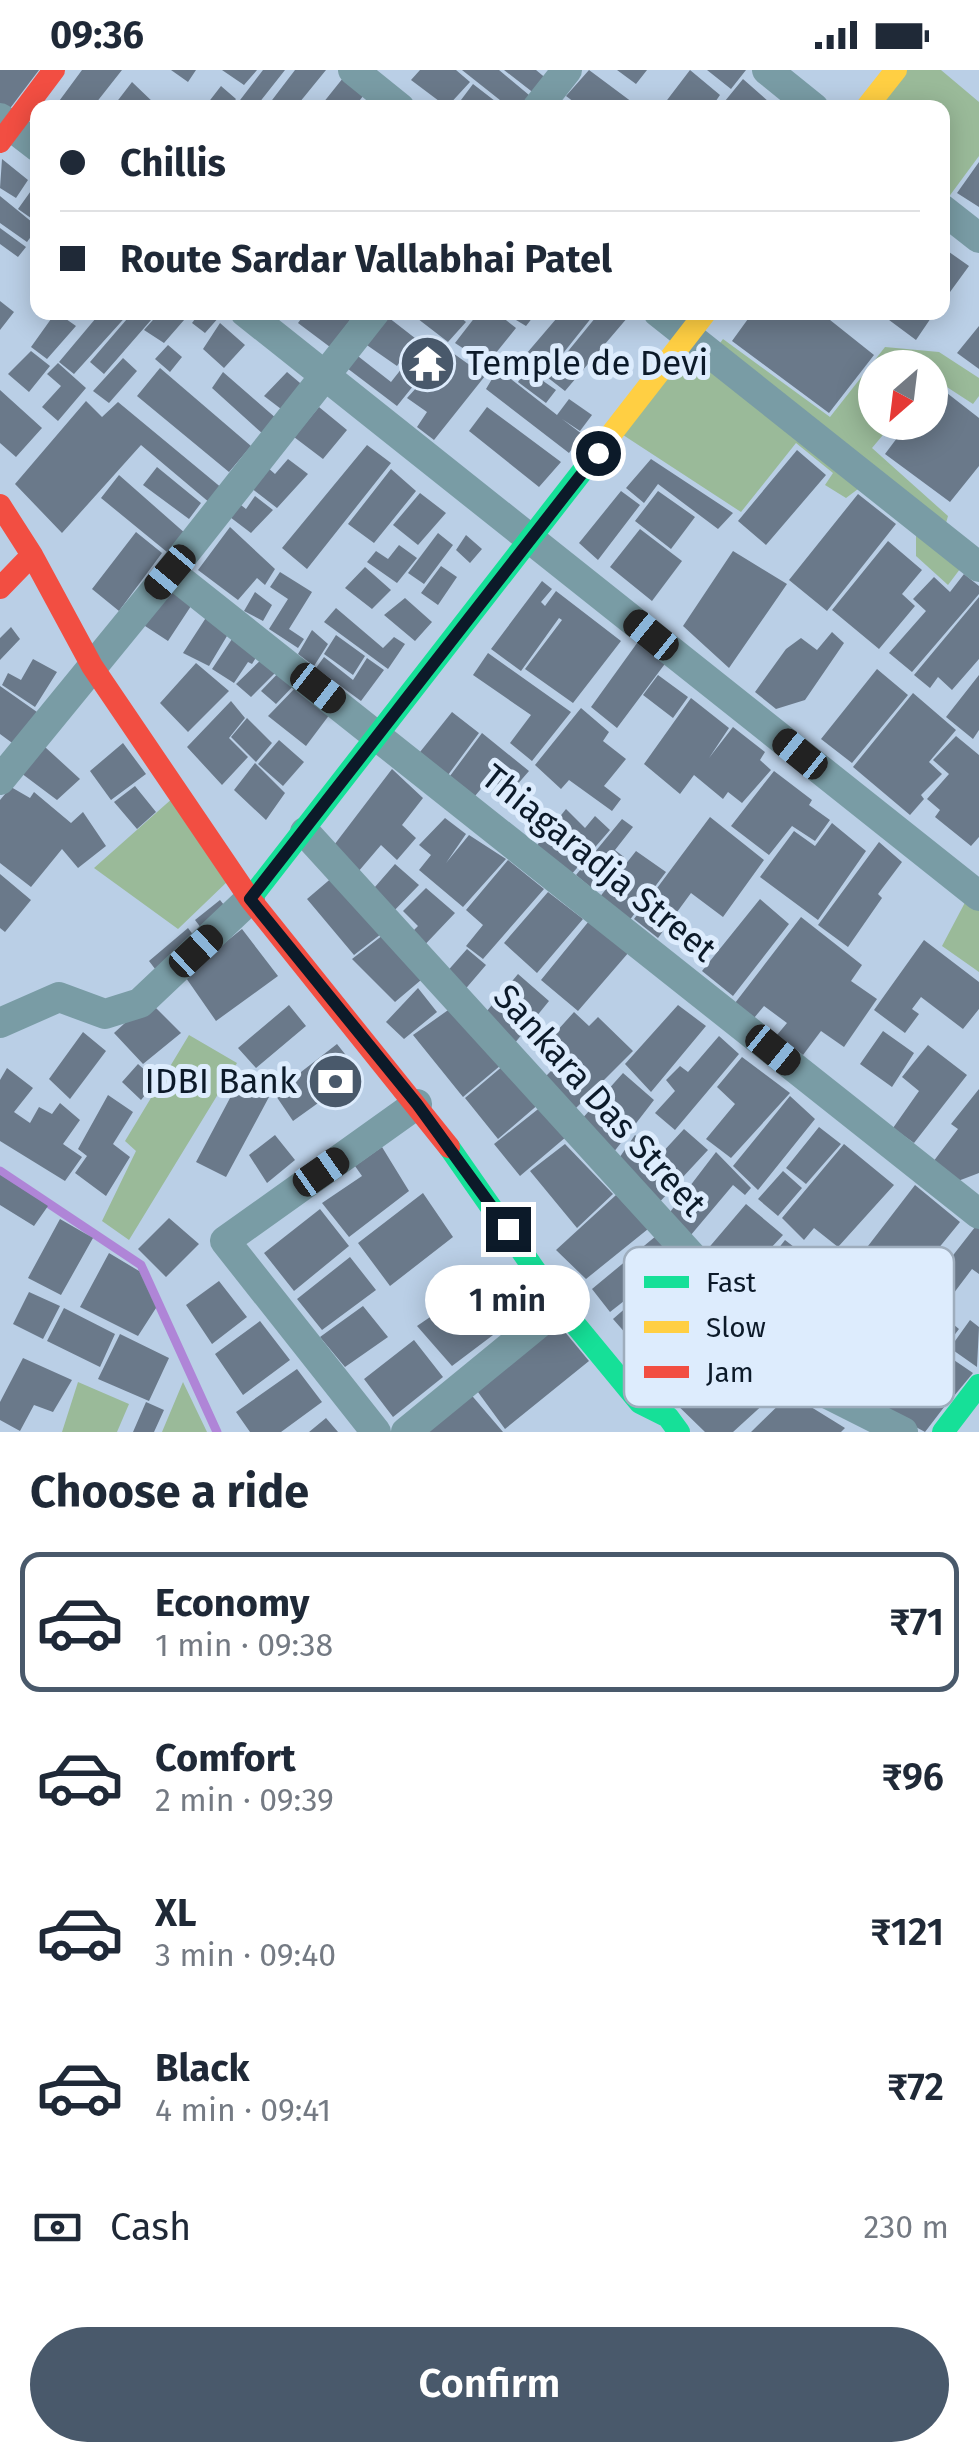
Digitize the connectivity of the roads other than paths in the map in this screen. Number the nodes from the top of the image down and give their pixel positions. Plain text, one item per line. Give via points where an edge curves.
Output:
1 (54, 70) edge
2 (353, 70) edge
3 (567, 70) edge
4 (767, 70) edge
5 (896, 70) edge
6 (390, 100) edge
7 (543, 100) edge
8 (804, 100) edge
9 (872, 100) edge
10 (4, 129) edge
11 (30, 144) edge
12 (950, 215) edge
13 (979, 238) edge
14 (256, 320) edge
15 (369, 320) edge
16 (697, 324) edge
17 (325, 376) junction
18 (0, 505) edge
19 (532, 540) junction
20 (32, 554) junction
21 (979, 567) edge
22 (170, 572) junction
23 (0, 588) edge
24 (92, 666) junction
25 (376, 734) junction
26 (0, 780) edge
27 (304, 832) junction
28 (979, 896) edge
29 (250, 899) junction
30 (0, 1023) edge
31 (417, 1104) junction
32 (979, 1214) edge
33 (683, 1247) edge
34 (560, 1306) junction
35 (624, 1384) edge
36 (979, 1385) edge
37 (640, 1407) edge
38 (646, 1407) edge
39 (854, 1407) edge
40 (376, 1432) edge
41 (406, 1432) edge
42 (641, 1432) edge
43 (679, 1432) edge
44 (903, 1432) edge
45 (944, 1432) edge

1 - 10 street
2 - 6 street
3 - 7 street
4 - 8 street
5 - 9 street
10 - 11 street
12 - 13 street
14 - 17 street
15 - 17 street
16 - 19 street
16 - 21 street
17 - 19 street
17 - 22 street
18 - 20 street
19 - 25 street
19 - 28 street
20 - 23 street
20 - 24 street
22 - 24 street
22 - 25 street, Thiagaradja Street
24 - 26 street
24 - 29 street
25 - 27 street
25 - 32 street, Thiagaradja Street
27 - 29 street
27 - 33 street, Sankara Das Street
29 - 30 street via 140,1002 105,1014 58,997
29 - 31 street
31 - 34 street
31 - 40 street via 225,1241
34 - 35 street
34 - 41 street
36 - 45 street
37 - 42 street
38 - 43 street via 668,1417
39 - 44 street, Sankara Das Street

